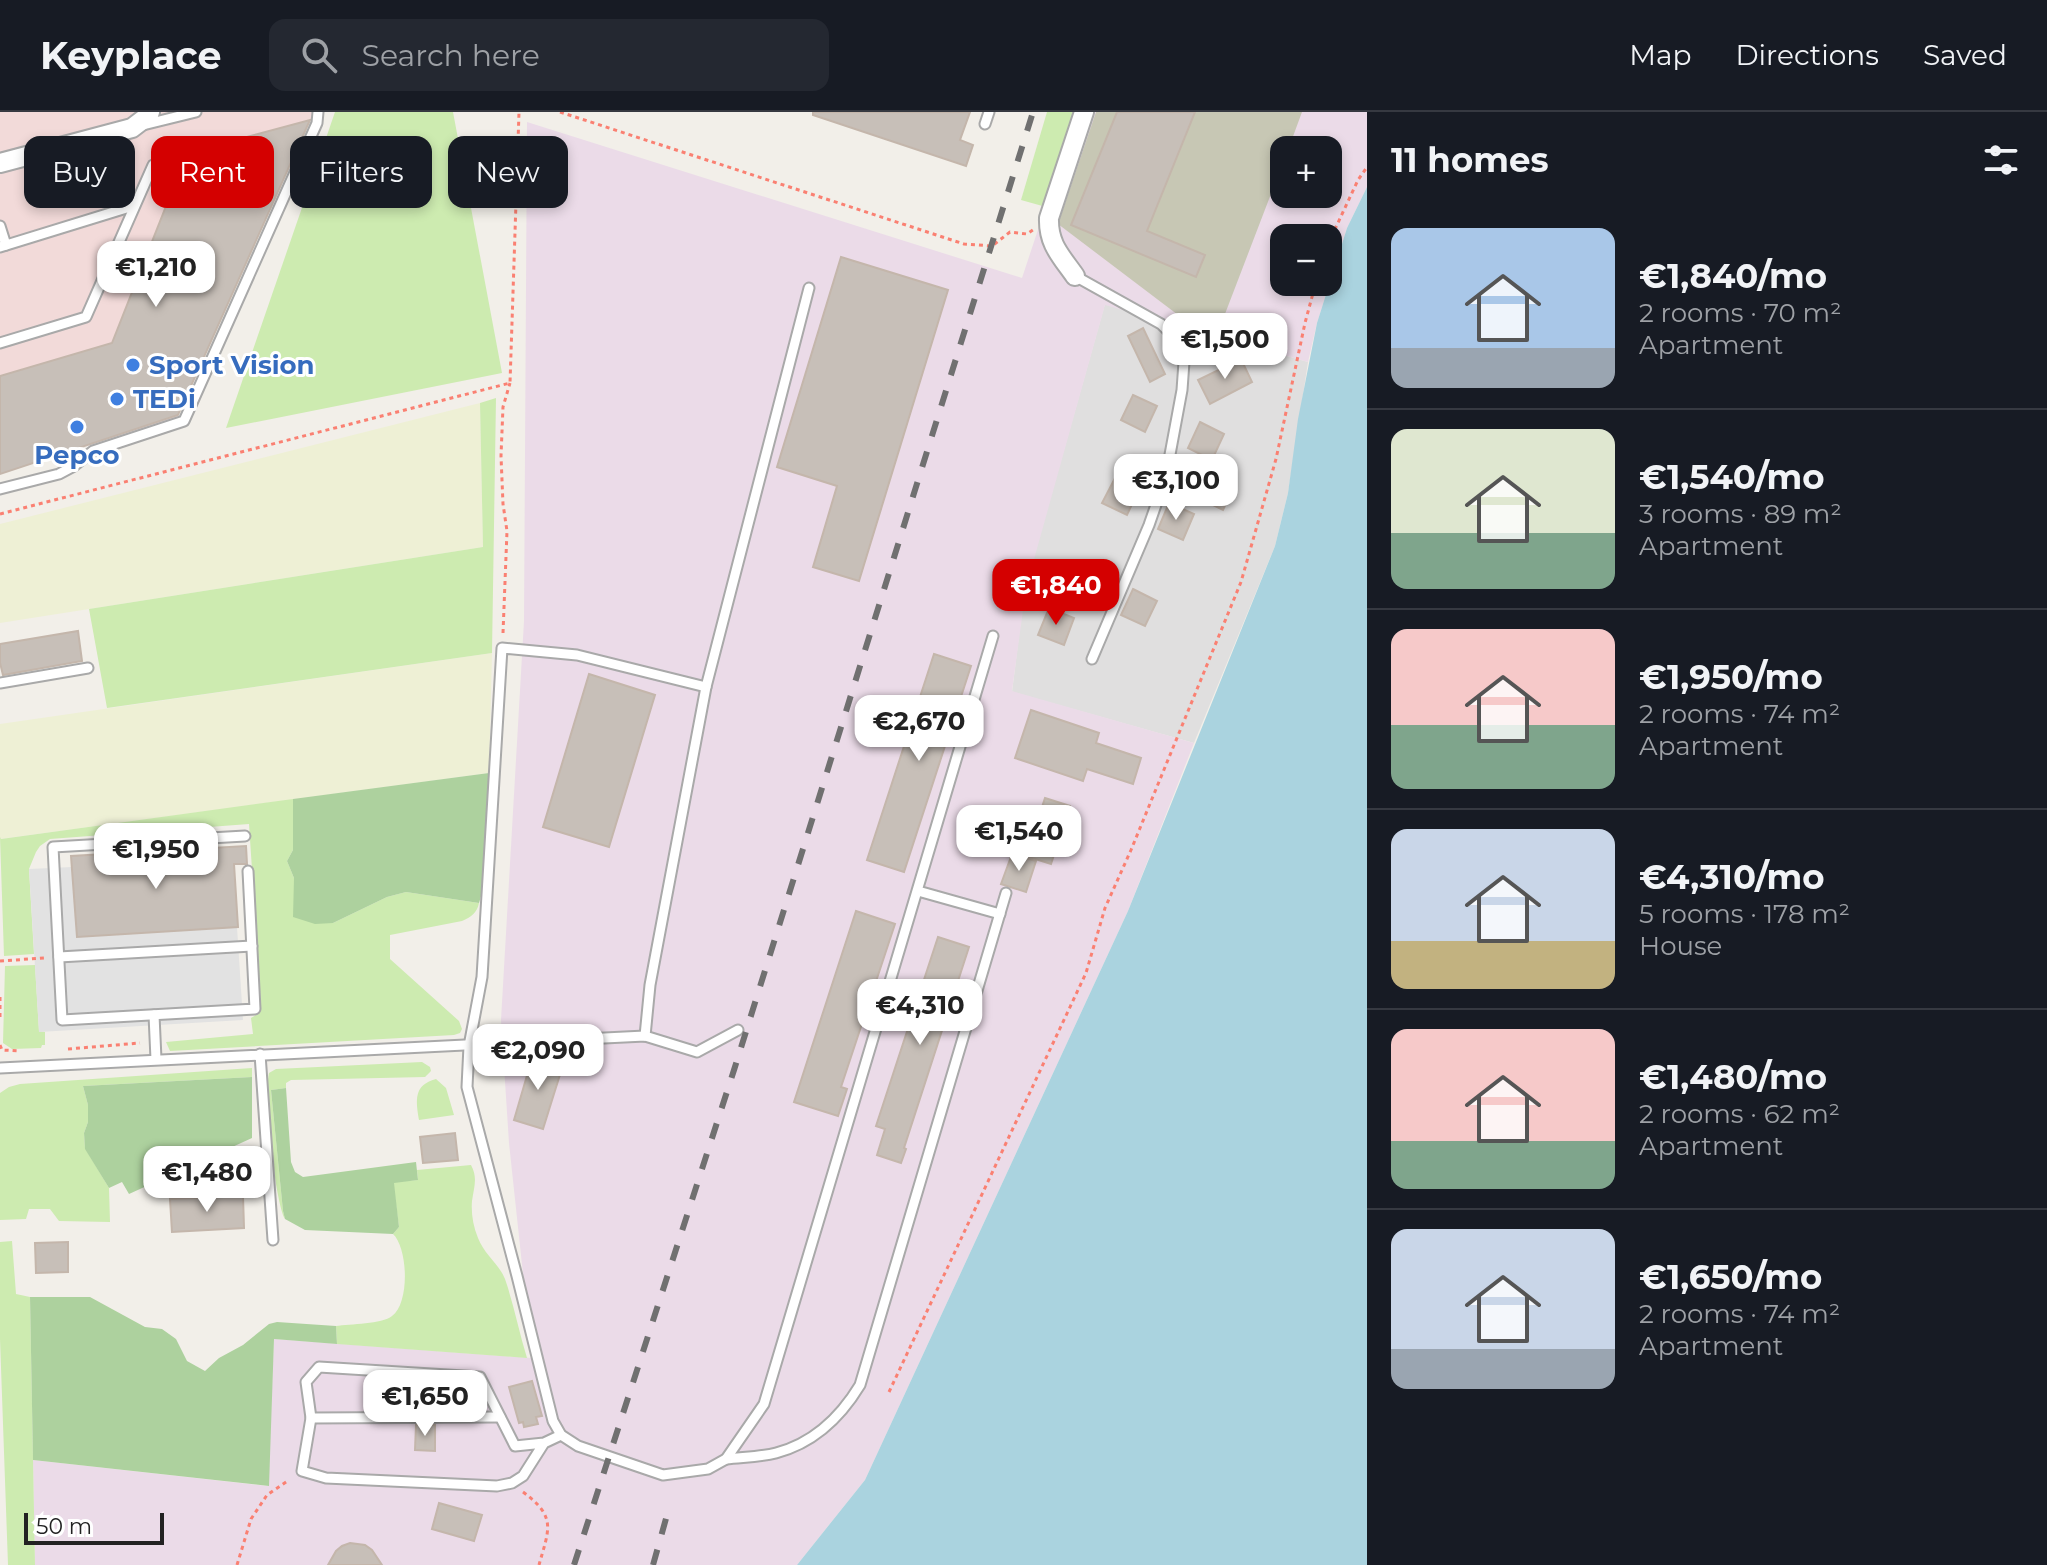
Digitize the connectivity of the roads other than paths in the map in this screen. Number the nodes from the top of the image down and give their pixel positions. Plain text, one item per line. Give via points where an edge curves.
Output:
1 (150, 112) edge
2 (196, 112) edge
3 (318, 112) edge
4 (989, 112) edge
5 (1084, 112) edge
6 (985, 124) dead end
7 (132, 128) junction
8 (0, 163) edge
9 (151, 169) edge
10 (135, 202) edge
11 (126, 208) edge
12 (132, 208) edge
13 (0, 226) edge
14 (3, 246) edge
15 (1075, 276) joint
16 (809, 288) dead end
17 (0, 343) edge
18 (0, 489) edge
19 (993, 636) dead end
20 (1092, 659) dead end
21 (88, 668) dead end
22 (0, 683) edge
23 (706, 687) junction
24 (245, 836) dead end
25 (248, 871) dead end
26 (918, 891) junction
27 (1006, 893) dead end
28 (1000, 914) junction
29 (252, 946) junction
30 (59, 957) junction
31 (154, 1015) junction
32 (738, 1030) dead end
33 (645, 1036) junction
34 (469, 1046) junction
35 (260, 1054) junction
36 (156, 1059) junction
37 (0, 1068) edge
38 (273, 1240) dead end
39 (500, 1417) junction
40 (311, 1418) junction
41 (561, 1435) junction
42 (544, 1443) junction
43 (726, 1459) junction

1 - 7 street
2 - 7 lane
3 - 18 lane via 184,421 93,451 59,474
4 - 6 lane
5 - 15 street via 1048,233
7 - 8 street
9 - 10 lane
11 - 14 lane
12 - 17 lane via 86,317
13 - 14 lane
15 - 20 lane via 1161,324 1181,347 1184,362 1166,476
16 - 23 lane
19 - 26 lane
21 - 22 lane
23 - 33 lane
23 - 34 lane via 577,655 502,648 482,977
24 - 30 lane via 53,847
25 - 29 lane
26 - 28 lane
26 - 43 lane via 764,1404
27 - 28 lane
28 - 43 lane via 860,1385 848,1405 803,1444 773,1454
29 - 30 lane
29 - 31 lane via 255,1009
30 - 31 lane via 62,1020
31 - 36 lane
32 - 33 lane via 697,1052
33 - 34 lane
34 - 35 lane
34 - 41 lane via 467,1087 553,1421
35 - 36 lane
35 - 38 lane
36 - 37 lane
39 - 40 lane
39 - 40 lane via 480,1377 319,1367 306,1382
39 - 42 lane via 515,1446
40 - 42 lane via 302,1471 326,1478 497,1486 523,1476
41 - 42 lane
41 - 43 lane via 578,1446 663,1475 708,1469

